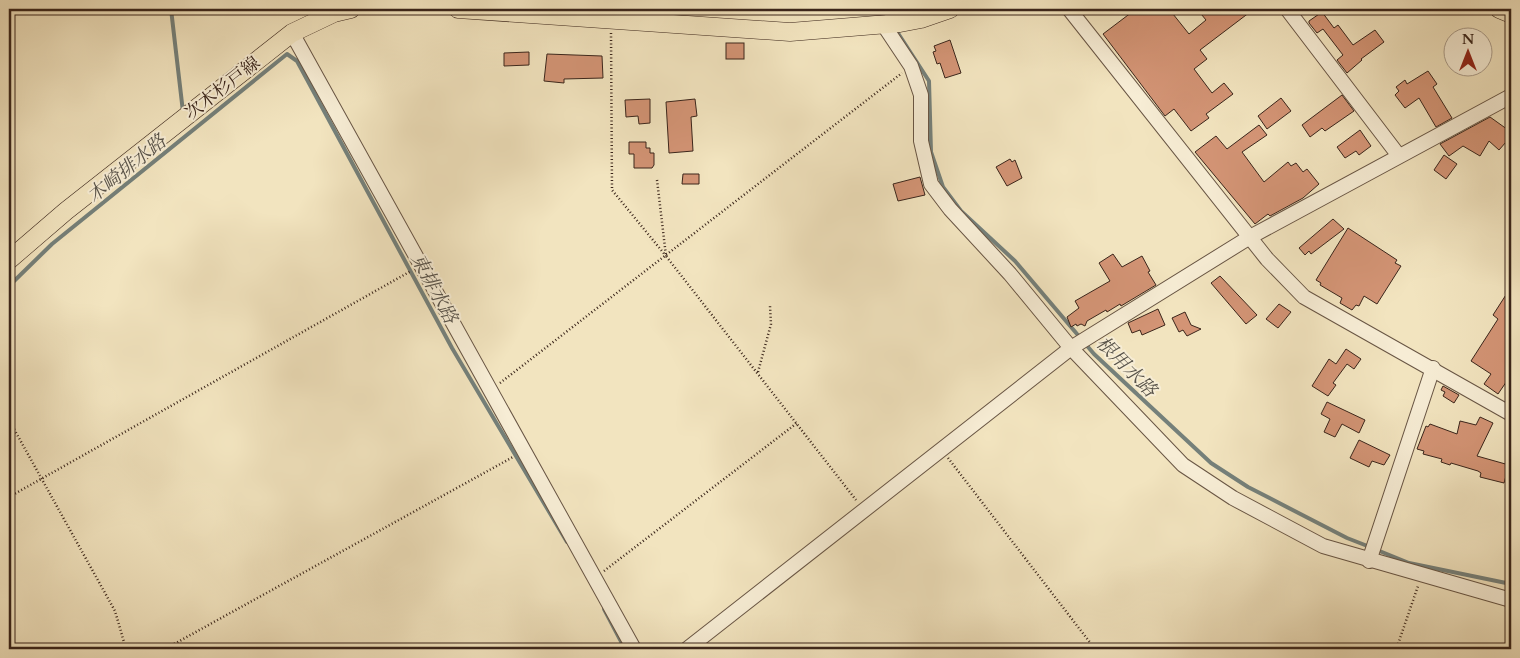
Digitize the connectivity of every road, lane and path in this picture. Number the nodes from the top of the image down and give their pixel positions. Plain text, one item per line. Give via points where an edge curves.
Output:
1 (458, 9) edge
2 (950, 9) edge
3 (1069, 9) edge
4 (1287, 9) edge
5 (1499, 9) edge
6 (340, 10) edge
7 (1511, 14) edge
8 (886, 17) edge
9 (611, 19) junction
10 (292, 33) junction
11 (911, 66) junction
12 (1511, 96) edge
13 (1399, 156) junction
14 (657, 180) dead end
15 (1250, 237) junction
16 (666, 256) junction
17 (9, 260) edge
18 (421, 265) junction
19 (770, 306) dead end
20 (1070, 348) junction
21 (1434, 368) junction
22 (758, 372) junction
23 (490, 390) junction
24 (1511, 414) edge
25 (9, 420) edge
26 (797, 423) junction
27 (525, 450) junction
28 (942, 450) junction
29 (42, 479) junction
30 (9, 497) edge
31 (864, 511) junction
32 (1369, 561) junction
33 (1422, 576) junction
34 (595, 578) junction
35 (1511, 600) edge
36 (126, 649) edge
37 (165, 649) edge
38 (634, 649) edge
39 (688, 649) edge
40 (1095, 649) edge
41 (1394, 649) edge

1 - 9 main road
2 - 8 main road via 900,23
3 - 15 street
4 - 13 street
5 - 7 main road
6 - 10 main road, 次木杉戸線
8 - 9 main road via 790,32
8 - 11 street
9 - 16 path via 612,190
10 - 17 main road, 次木杉戸線
10 - 18 street
11 - 16 path
11 - 20 street via 921,95 921,141 931,184
12 - 13 street
13 - 15 street
14 - 16 path
15 - 20 street
15 - 21 street via 1304,298
16 - 22 path
16 - 23 path
18 - 23 street
18 - 29 path
19 - 22 path via 771,324
20 - 28 street
20 - 32 street via 1183,465 1233,498 1323,546
21 - 24 street
21 - 32 street
22 - 26 path
23 - 27 street
25 - 29 path
26 - 31 path
26 - 34 path
27 - 34 street
27 - 37 path
28 - 31 street
28 - 40 path
29 - 30 path
29 - 36 path via 115,611
31 - 39 street
32 - 33 street
33 - 35 street
33 - 41 path
34 - 38 street

